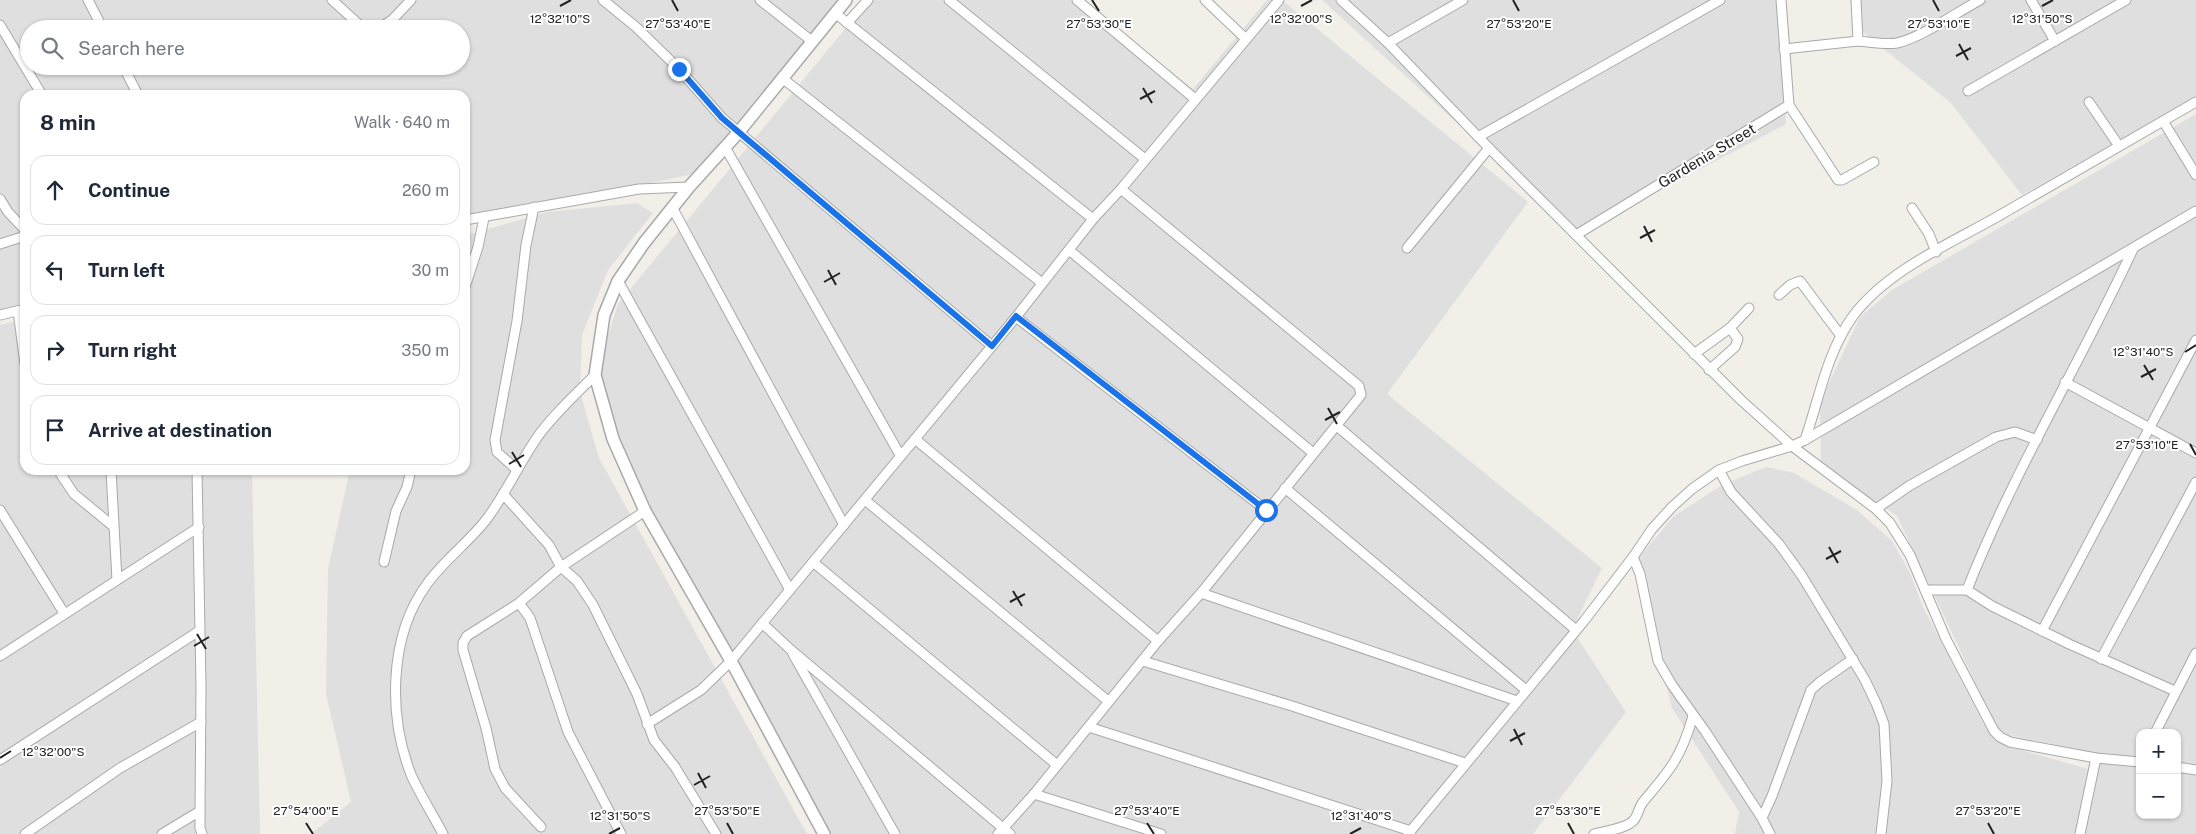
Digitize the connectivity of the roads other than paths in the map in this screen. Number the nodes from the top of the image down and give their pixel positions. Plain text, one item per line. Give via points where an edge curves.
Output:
1 (88, 0) edge
2 (332, 0) edge
3 (411, 0) edge
4 (604, 0) edge
5 (760, 0) edge
6 (846, 0) edge
7 (868, 0) edge
8 (950, 0) edge
9 (1077, 0) edge
10 (1205, 0) edge
11 (1280, 0) edge
12 (1341, 0) edge
13 (1463, 0) edge
14 (1720, 0) edge
15 (1781, 0) edge
16 (1856, 0) edge
17 (1980, 0) edge
18 (2031, 0) edge
19 (2126, 0) edge
20 (836, 13) junction
21 (98, 20) edge
22 (354, 20) edge
23 (392, 20) edge
24 (847, 23) junction
25 (0, 25) edge
26 (1246, 40) junction
27 (1858, 41) junction
28 (2055, 41) junction
29 (813, 42) junction
30 (1388, 43) junction
31 (1784, 48) junction
32 (20, 58) edge
33 (30, 75) edge
34 (128, 75) edge
35 (782, 78) junction
36 (39, 90) edge
37 (135, 90) edge
38 (1968, 92) dead end
39 (1195, 99) junction
40 (2089, 102) dead end
41 (2196, 102) edge
42 (1789, 105) junction
43 (2163, 121) junction
44 (738, 133) junction
45 (1478, 137) junction
46 (2119, 146) junction
47 (725, 147) junction
48 (1489, 148) junction
49 (1145, 159) junction
50 (1874, 162) dead end
51 (2196, 175) edge
52 (689, 187) junction
53 (1121, 189) junction
54 (0, 199) edge
55 (534, 208) junction
56 (1912, 208) dead end
57 (673, 209) junction
58 (2196, 211) edge
59 (484, 218) junction
60 (470, 219) edge
61 (1093, 220) junction
62 (20, 225) edge
63 (1576, 235) junction
64 (20, 238) edge
65 (0, 244) edge
66 (1407, 248) dead end
67 (2133, 249) junction
68 (1069, 250) junction
69 (1936, 252) junction
70 (470, 272) edge
71 (618, 281) junction
72 (1042, 283) junction
73 (1779, 295) dead end
74 (1749, 308) dead end
75 (20, 310) edge
76 (0, 315) edge
77 (1016, 316) junction
78 (1730, 328) junction
79 (1841, 336) junction
80 (2196, 340) edge
81 (992, 346) junction
82 (1694, 354) junction
83 (1709, 370) junction
84 (595, 375) junction
85 (2065, 382) junction
86 (1337, 426) junction
87 (2149, 428) junction
88 (915, 439) junction
89 (1805, 440) junction
90 (2037, 440) junction
91 (1792, 446) junction
92 (1313, 453) junction
93 (2196, 453) edge
94 (900, 454) junction
95 (517, 470) junction
96 (1719, 470) junction
97 (61, 475) edge
98 (111, 475) edge
99 (197, 475) edge
100 (411, 475) edge
101 (2196, 482) edge
102 (1285, 488) junction
103 (503, 494) junction
104 (865, 500) junction
105 (1876, 509) junction
106 (0, 510) edge
107 (645, 510) junction
108 (1266, 510) junction
109 (844, 525) junction
110 (113, 526) junction
111 (199, 527) junction
112 (1633, 557) junction
113 (384, 562) dead end
114 (813, 562) junction
115 (561, 567) junction
116 (117, 580) junction
117 (790, 590) junction
118 (1925, 590) junction
119 (1967, 590) junction
120 (1201, 593) junction
121 (519, 602) junction
122 (64, 613) junction
123 (762, 623) junction
124 (200, 630) junction
125 (1576, 630) junction
126 (2042, 631) junction
127 (1158, 641) junction
128 (791, 650) junction
129 (2196, 653) edge
130 (0, 656) edge
131 (1853, 659) junction
132 (2101, 659) junction
133 (731, 661) junction
134 (1143, 661) junction
135 (1526, 690) junction
136 (2175, 691) junction
137 (1517, 700) junction
138 (1108, 701) junction
139 (1693, 716) junction
140 (201, 722) junction
141 (647, 724) junction
142 (1089, 727) junction
143 (2157, 729) edge
144 (2096, 758) junction
145 (0, 760) edge
146 (2136, 762) edge
147 (1465, 763) junction
148 (1057, 765) junction
149 (2181, 768) edge
150 (2196, 770) edge
151 (1034, 794) junction
152 (200, 811) junction
153 (1762, 818) junction
154 (541, 827) dead end
155 (1003, 832) edge
156 (1410, 832) edge
157 (25, 834) edge
158 (162, 834) edge
159 (202, 834) edge
160 (443, 834) edge
161 (621, 834) edge
162 (716, 834) edge
163 (824, 834) edge
164 (895, 834) edge
165 (1161, 834) edge
166 (1594, 834) edge
167 (1770, 834) edge
168 (1881, 834) edge
169 (2080, 834) edge

1 - 21 street
2 - 22 street
3 - 23 street
4 - 44 street via 679,69
5 - 29 street
6 - 20 street
7 - 24 street
8 - 49 street
9 - 39 street
10 - 26 street
11 - 26 street
12 - 30 street
13 - 30 street
14 - 45 street
15 - 31 street
16 - 27 street
17 - 27 street via 1897,43
18 - 28 street
19 - 28 street
20 - 24 street
20 - 29 street
24 - 61 street
25 - 32 street
26 - 39 street
27 - 31 street
28 - 38 street
29 - 35 street
30 - 45 street
31 - 42 street
33 - 36 street
34 - 37 street
35 - 44 street
35 - 72 street
39 - 49 street
40 - 46 street
41 - 43 street
42 - 50 street via 1838,180
42 - 63 street, Gardenia Street
43 - 46 street
43 - 51 street
44 - 47 street
44 - 81 street
45 - 48 street
46 - 69 street
47 - 52 street
47 - 94 street
48 - 63 street
48 - 66 street
49 - 53 street
52 - 55 street via 639,189
52 - 57 street
53 - 61 street
53 - 86 street via 1359,386 1361,395
54 - 62 street
55 - 59 street
55 - 95 street via 495,440 497,452
56 - 69 street
57 - 71 street
57 - 109 street
58 - 67 street
59 - 60 street
59 - 70 street
61 - 68 street
63 - 82 street
64 - 65 street
67 - 85 street
67 - 89 street
68 - 72 street
68 - 92 street
69 - 79 street via 1870,296
71 - 84 street via 604,315
71 - 117 street
72 - 77 street
73 - 79 street via 1800,281
74 - 78 street
75 - 76 street
77 - 81 street
77 - 108 street
78 - 82 street
78 - 83 street via 1738,338 1735,347
79 - 89 street via 1817,397
80 - 87 street
81 - 88 street
82 - 83 street
83 - 91 street
84 - 95 street via 537,437
84 - 107 street via 613,439
85 - 87 street
85 - 90 street
86 - 92 street
86 - 125 street
87 - 93 street
87 - 126 street
88 - 94 street
88 - 127 street
89 - 91 street
90 - 105 street via 2015,432 2001,435 1909,486
90 - 119 street via 2003,505
91 - 96 street
91 - 105 street
92 - 102 street
94 - 104 street
95 - 103 street
96 - 112 street via 1672,507 1652,528
96 - 131 street via 1735,497 1779,544
97 - 110 street via 74,494
98 - 110 street
99 - 111 street
100 - 113 street via 396,511
101 - 132 street
102 - 108 street
102 - 135 street
103 - 115 street via 549,545
103 - 160 street via 485,520 428,582 416,600 396,666 396,709 405,753 412,777
104 - 109 street
104 - 138 street
105 - 118 street via 1900,537
106 - 122 street
107 - 115 street
107 - 133 street
108 - 120 street
109 - 114 street
110 - 116 street
111 - 116 street
111 - 124 street
112 - 125 street
112 - 139 street via 1640,574 1658,661
114 - 117 street
114 - 148 street
115 - 121 street
115 - 141 street via 577,581 593,604 637,694
116 - 122 street
117 - 123 street
118 - 119 street
118 - 144 street via 1951,647 2000,737 2010,742
119 - 126 street
120 - 127 street
120 - 137 street
121 - 154 street via 467,636 463,650 495,769 505,788
121 - 161 street via 530,618 568,732
122 - 130 street
123 - 128 street
123 - 133 street
124 - 140 street
124 - 145 street
125 - 135 street
126 - 132 street
127 - 134 street
128 - 155 street via 912,750
128 - 164 street
129 - 136 street
131 - 153 street via 1811,690
131 - 168 street via 1884,724 1887,781
132 - 136 street
133 - 141 street via 700,690
133 - 163 street
134 - 138 street
134 - 147 street
135 - 137 street
136 - 143 street
137 - 147 street
138 - 142 street
139 - 153 street
139 - 166 street via 1681,753 1642,804 1634,820
140 - 152 street
140 - 157 street via 120,768
141 - 162 street via 654,740 675,767
142 - 148 street
142 - 156 street
144 - 146 street
144 - 169 street
147 - 156 street
148 - 151 street
149 - 150 street
151 - 155 street
151 - 165 street
152 - 158 street
152 - 159 street
153 - 167 street

